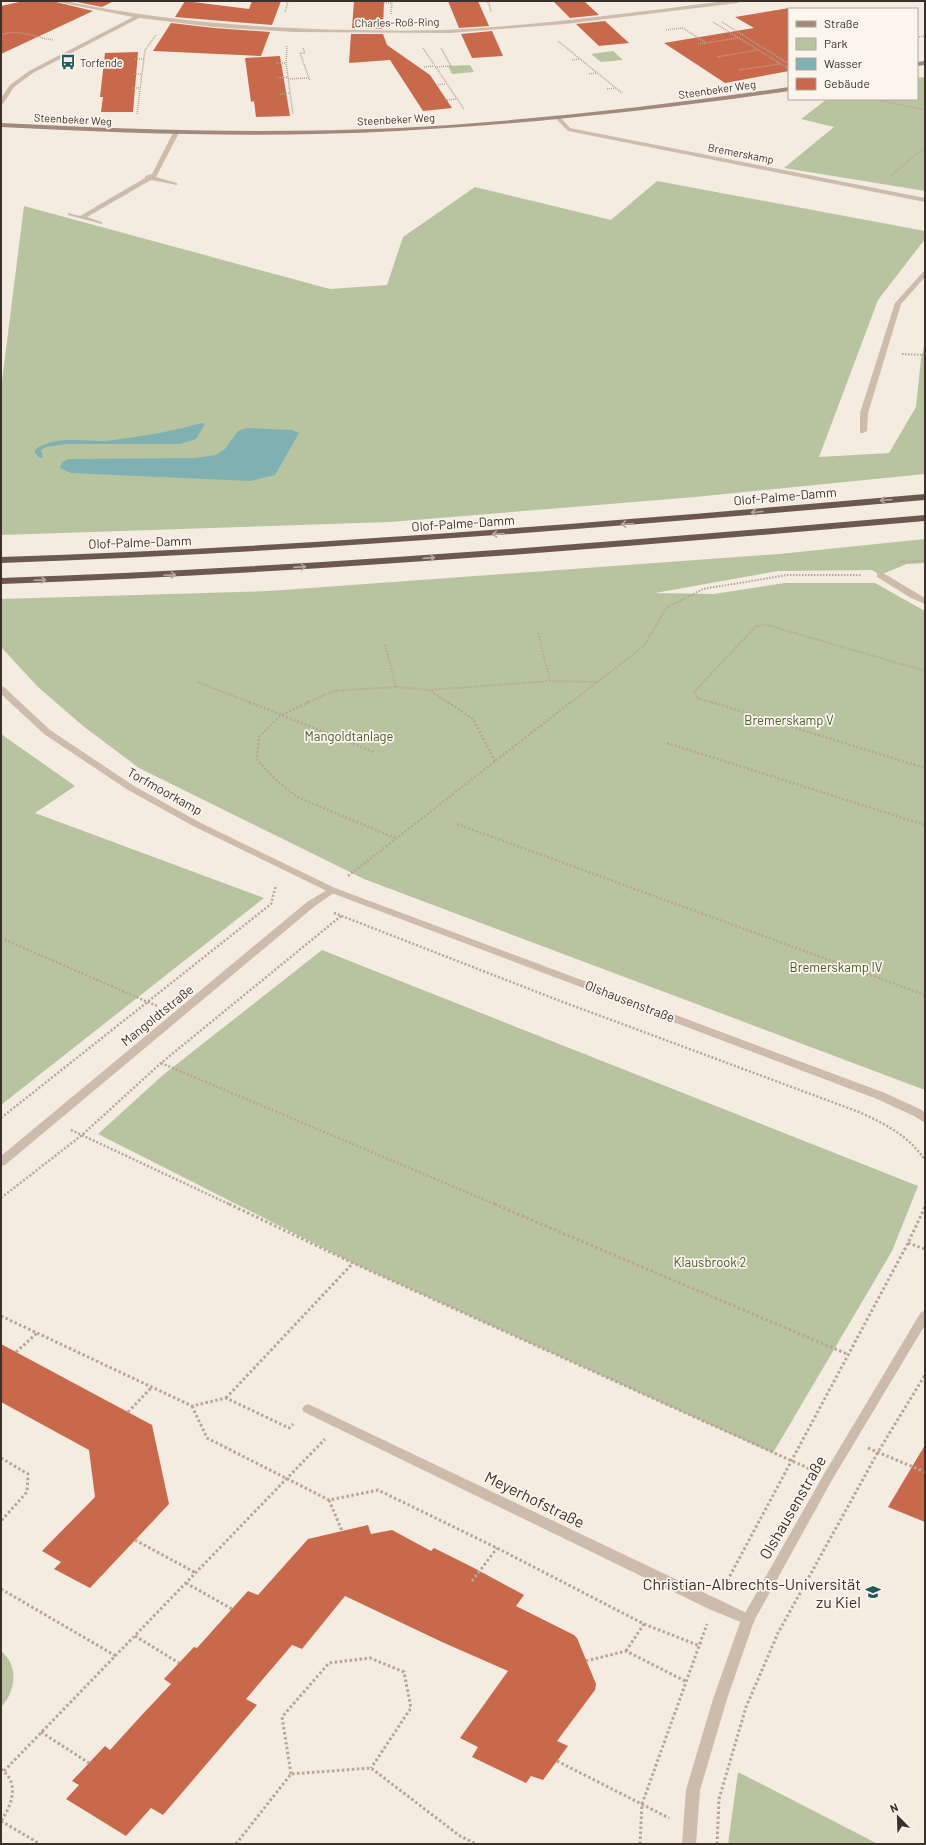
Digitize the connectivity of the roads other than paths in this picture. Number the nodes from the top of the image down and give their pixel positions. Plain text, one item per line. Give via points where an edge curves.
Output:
1 (56, 1) edge
2 (738, 1) edge
3 (137, 16) junction
4 (788, 89) edge
5 (1, 102) edge
6 (558, 118) junction
7 (1, 126) edge
8 (176, 133) junction
9 (141, 175) dead end
10 (150, 177) junction
11 (175, 184) dead end
12 (925, 200) edge
13 (70, 214) dead end
14 (81, 218) junction
15 (100, 223) dead end
16 (925, 273) edge
17 (863, 431) dead end
18 (925, 497) edge
19 (925, 518) edge
20 (1, 560) edge
21 (880, 575) road end
22 (1, 581) edge
23 (925, 600) edge
24 (1, 689) edge
25 (332, 890) junction
26 (925, 1119) edge
27 (1, 1162) edge
28 (925, 1315) edge
29 (308, 1409) road end
30 (748, 1620) junction
31 (689, 1844) edge

1 - 3 street, Charles-Roß-Ring
2 - 3 street, Charles-Roß-Ring via 563,23 452,31 283,30
3 - 5 street via 31,72 12,86
4 - 6 main road, Steenbeker Weg via 657,108
6 - 8 main road, Steenbeker Weg via 379,130
6 - 12 street, Bremerskamp via 568,129
7 - 8 main road, Steenbeker Weg
8 - 10 street via 155,175
9 - 10 street
10 - 11 street
10 - 14 street
13 - 14 street
14 - 15 street
16 - 17 street via 898,303 864,413
18 -> 20 highway, Olof-Palme-Damm via 600,526 392,541 214,552
22 -> 19 highway via 208,573 612,545
21 - 23 street
24 - 25 street, Torfmoorkamp via 47,732 130,788 196,824
25 - 26 street, Olshausenstraße via 881,1096 918,1113
25 - 27 street, Mangoldtstraße via 311,904
28 - 30 street, Olshausenstraße via 828,1477
29 - 30 street, Meyerhofstraße
30 - 31 street, Olshausenstraße via 720,1699 693,1790

